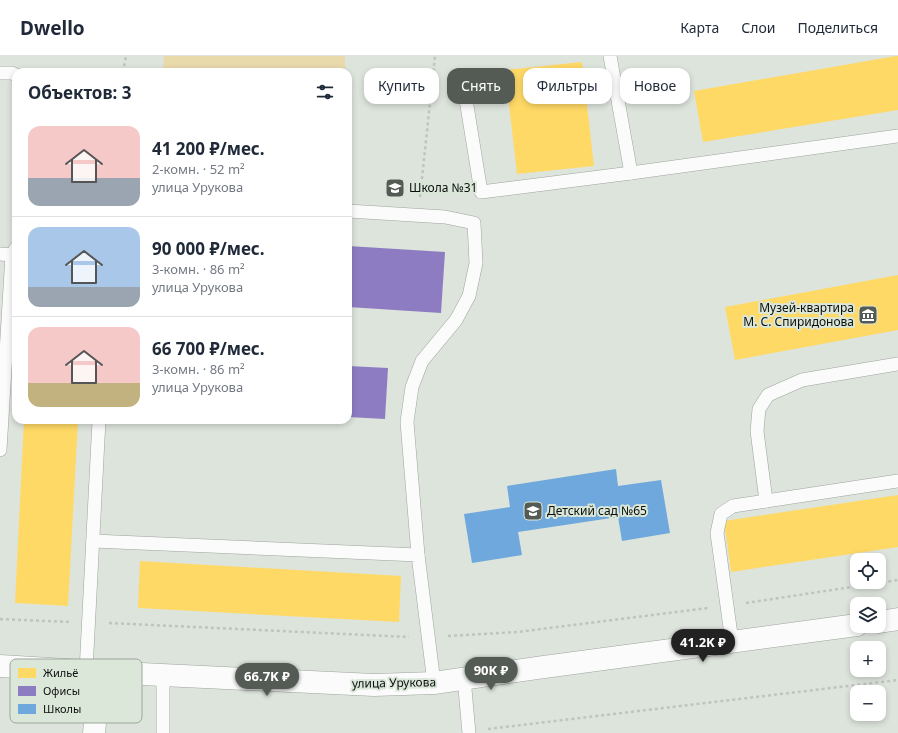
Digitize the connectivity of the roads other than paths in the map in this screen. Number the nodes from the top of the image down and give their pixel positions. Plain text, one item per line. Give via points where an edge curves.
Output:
1 (610, 56) edge
2 (0, 73) edge
3 (12, 73) edge
4 (467, 104) edge
5 (898, 136) edge
6 (631, 173) junction
7 (352, 211) edge
8 (9, 253) edge
9 (898, 364) edge
10 (7, 382) edge
11 (99, 424) edge
12 (0, 450) edge
13 (898, 481) edge
14 (766, 501) junction
15 (93, 541) junction
16 (418, 555) junction
17 (898, 619) edge
18 (886, 621) edge
19 (850, 626) edge
20 (732, 642) junction
21 (92, 659) edge
22 (0, 666) edge
23 (10, 667) edge
24 (142, 674) edge
25 (163, 675) junction
26 (464, 678) junction
27 (434, 683) junction
28 (94, 723) edge
29 (469, 732) edge
30 (94, 733) edge
31 (163, 733) edge

1 - 6 lane
2 - 3 lane
4 - 6 lane via 481,192
5 - 6 lane
7 - 16 lane via 445,217 474,222 476,263 469,296 456,320 422,362 412,387 407,422
8 - 10 lane
9 - 14 lane via 802,380 768,395 759,409 757,431
10 - 12 lane
11 - 15 lane
13 - 14 lane
14 - 20 lane via 733,506 721,514 717,533
15 - 16 lane
15 - 21 lane via 88,622
16 - 27 lane
17 - 18 street
19 - 20 street, улица Урукова
20 - 26 street, улица Урукова
22 - 23 street, улица Урукова
24 - 25 street, улица Урукова
25 - 27 street, улица Урукова via 374,685
25 - 31 lane
26 - 27 street, улица Урукова
26 - 29 lane
28 - 30 street

